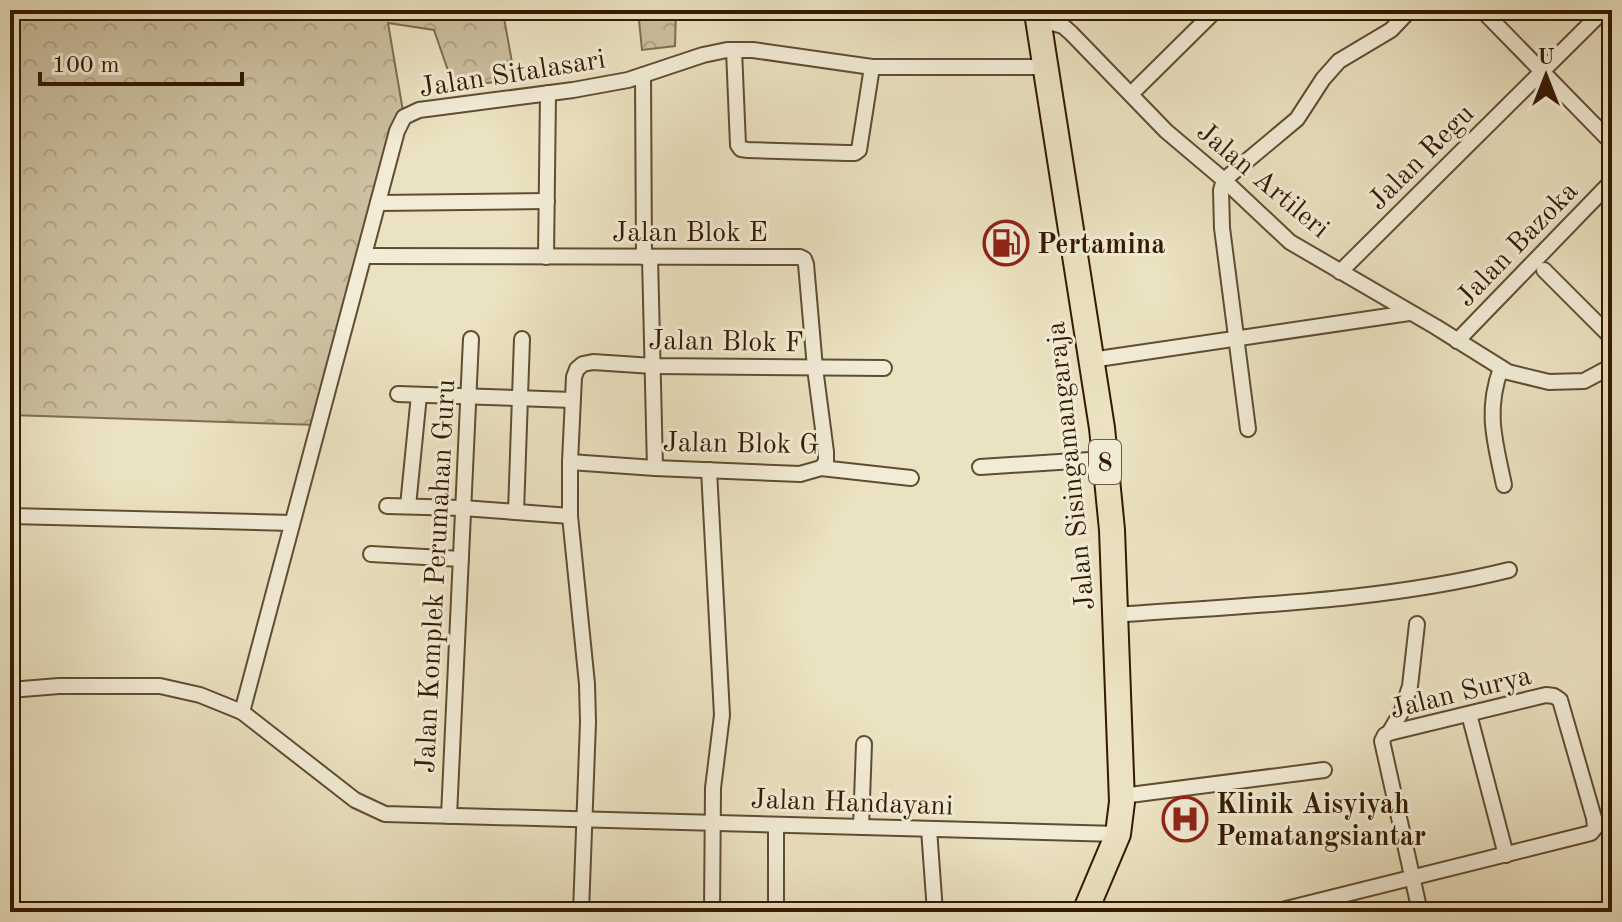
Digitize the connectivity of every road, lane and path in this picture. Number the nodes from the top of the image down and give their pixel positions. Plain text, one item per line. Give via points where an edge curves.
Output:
1 (1216, 10) edge
2 (1410, 10) edge
3 (1482, 10) edge
4 (1604, 10) edge
5 (1038, 15) edge
6 (734, 50) junction
7 (872, 67) junction
8 (1046, 67) junction
9 (1543, 71) junction
10 (643, 75) junction
11 (548, 93) junction
12 (1131, 94) junction
13 (1612, 143) edge
14 (1224, 180) junction
15 (1612, 181) edge
16 (547, 201) junction
17 (378, 203) junction
18 (364, 256) junction
19 (546, 257) junction
20 (647, 257) junction
21 (1544, 270) dead end
22 (1340, 272) junction
23 (1409, 312) junction
24 (1612, 338) edge
25 (471, 339) dead end
26 (522, 339) dead end
27 (1236, 340) junction
28 (1457, 341) junction
29 (1091, 360) junction
30 (653, 366) junction
31 (1612, 366) edge
32 (815, 368) junction
33 (884, 368) dead end
34 (1501, 368) junction
35 (398, 394) dead end
36 (419, 395) junction
37 (469, 396) junction
38 (521, 397) junction
39 (572, 400) junction
40 (1248, 429) dead end
41 (1105, 459) junction
42 (570, 462) junction
43 (980, 467) dead end
44 (655, 468) junction
45 (821, 468) junction
46 (709, 470) junction
47 (911, 478) dead end
48 (1504, 485) dead end
49 (387, 506) dead end
50 (408, 506) junction
51 (463, 508) junction
52 (516, 512) junction
53 (10, 516) edge
54 (570, 516) junction
55 (292, 523) junction
56 (371, 554) dead end
57 (461, 559) junction
58 (1509, 570) dead end
59 (1115, 615) junction
60 (1417, 624) dead end
61 (10, 690) edge
62 (242, 712) junction
63 (1469, 714) junction
64 (1389, 733) junction
65 (864, 744) dead end
66 (1324, 770) dead end
67 (1122, 796) junction
68 (449, 816) junction
69 (584, 820) junction
70 (713, 823) junction
71 (1612, 824) edge
72 (776, 825) junction
73 (861, 827) junction
74 (1595, 828) junction
75 (929, 829) junction
76 (1118, 834) junction
77 (1506, 855) junction
78 (1411, 878) junction
79 (581, 912) edge
80 (712, 912) edge
81 (776, 912) edge
82 (935, 912) edge
83 (1085, 912) edge
84 (1274, 912) edge
85 (1420, 912) edge

1 - 12 street
2 - 14 street via 1391,30 1339,61 1297,119
3 - 9 street
4 - 9 street, Jalan Regu
5 - 8 highway, Jalan Sisingamangaraja / 8
5 - 12 street, Jalan Artileri via 1063,26
6 - 7 street, Jalan Sitalasari
6 - 7 street via 736,136 741,149 748,150 855,153
6 - 10 street, Jalan Sitalasari
7 - 8 street, Jalan Sitalasari
8 - 29 highway, Jalan Sisingamangaraja / 8
9 - 13 street
9 - 22 street, Jalan Regu
10 - 11 street, Jalan Sitalasari
10 - 20 street
11 - 16 street
11 - 17 street, Jalan Sitalasari via 419,110 404,117
12 - 14 street, Jalan Artileri
14 - 22 street, Jalan Artileri via 1290,242
14 - 27 street via 1222,228
15 - 28 street, Jalan Bazoka
16 - 17 street
16 - 19 street
17 - 18 street, Jalan Sitalasari
18 - 19 street, Jalan Blok E
18 - 55 street, Jalan Sitalasari
19 - 20 street, Jalan Blok E
20 - 30 street
20 - 32 street, Jalan Blok E via 804,259
21 - 24 street
22 - 23 street, Jalan Artileri
23 - 27 street
23 - 28 street, Jalan Artileri
25 - 37 street, Jalan Komplek Perumahan Guru
26 - 38 street
27 - 29 street
27 - 40 street
28 - 34 street, Jalan Artileri
29 - 41 highway, Jalan Sisingamangaraja / 8
30 - 32 street, Jalan Blok F
30 - 39 street, Jalan Blok F via 583,364 574,377
30 - 44 street
31 - 34 street, Jalan Artileri via 1584,381 1564,382 1536,380
32 - 33 street, Jalan Blok F
32 - 45 street, Jalan Blok E via 826,452
34 - 48 street via 1492,423
35 - 36 street
36 - 37 street
36 - 50 street
37 - 38 street
37 - 51 street, Jalan Komplek Perumahan Guru
38 - 39 street
38 - 52 street
39 - 42 street
41 - 43 street
41 - 59 highway, Jalan Sisingamangaraja / 8
42 - 44 street, Jalan Blok G
42 - 54 street
44 - 46 street, Jalan Blok G
45 - 46 street, Jalan Blok G via 800,474
45 - 47 street, Jalan Blok G
46 - 70 street via 722,715
49 - 50 street
50 - 51 street
51 - 52 street
51 - 57 street, Jalan Komplek Perumahan Guru
52 - 54 street
53 - 55 street
54 - 69 street via 587,684
55 - 62 street, Jalan Sitalasari
56 - 57 street
57 - 68 street, Jalan Komplek Perumahan Guru
58 - 59 street via 1360,597
59 - 67 highway, Jalan Sisingamangaraja / 8
60 - 64 street via 1410,686
61 - 62 street, Jalan Handayani via 160,686
62 - 68 street, Jalan Handayani via 355,800 385,814
63 - 64 street, Jalan Surya
63 - 74 street, Jalan Surya via 1546,695 1560,700
63 - 77 street
64 - 78 street, Jalan Surya via 1382,741
65 - 73 street
66 - 67 street
67 - 76 highway, Jalan Sisingamangaraja / 8
68 - 69 street, Jalan Handayani
69 - 70 street, Jalan Handayani
69 - 79 street
70 - 72 street, Jalan Handayani
70 - 80 street
71 - 74 street
72 - 73 street, Jalan Handayani
72 - 81 street
73 - 75 street, Jalan Handayani
74 - 77 street
75 - 76 street, Jalan Handayani
75 - 82 street
76 - 83 highway, Jalan Sisingamangaraja / 8
77 - 78 street
78 - 84 street
78 - 85 street

